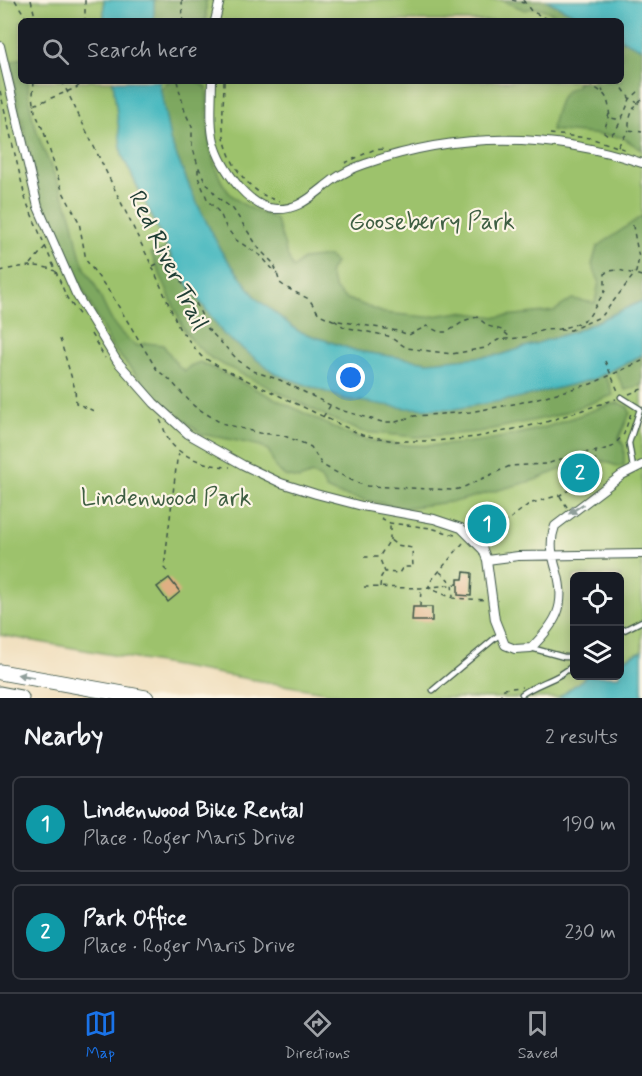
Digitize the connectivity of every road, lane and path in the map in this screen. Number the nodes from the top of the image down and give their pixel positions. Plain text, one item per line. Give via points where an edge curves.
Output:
1 (15, 0) edge
2 (31, 0) edge
3 (85, 0) edge
4 (183, 0) edge
5 (220, 0) edge
6 (512, 0) edge
7 (523, 0) edge
8 (525, 3) junction
9 (26, 18) edge
10 (35, 18) edge
11 (86, 18) edge
12 (183, 18) edge
13 (216, 18) edge
14 (546, 18) edge
15 (0, 46) edge
16 (34, 84) edge
17 (64, 84) edge
18 (178, 84) edge
19 (212, 84) edge
20 (586, 84) edge
21 (600, 84) edge
22 (620, 84) edge
23 (80, 85) edge
24 (0, 91) edge
25 (68, 91) junction
26 (642, 91) edge
27 (604, 93) junction
28 (630, 99) junction
29 (642, 99) edge
30 (636, 104) junction
31 (642, 105) edge
32 (34, 106) junction
33 (609, 114) junction
34 (623, 116) junction
35 (629, 130) junction
36 (642, 132) edge
37 (617, 147) dead end
38 (642, 163) edge
39 (198, 166) junction
40 (632, 222) dead end
41 (45, 247) junction
42 (30, 265) junction
43 (152, 266) junction
44 (0, 271) edge
45 (56, 271) junction
46 (635, 274) junction
47 (278, 275) junction
48 (642, 276) edge
49 (82, 319) dead end
50 (333, 320) junction
51 (88, 328) dead end
52 (559, 329) junction
53 (511, 338) junction
54 (60, 339) dead end
55 (105, 357) dead end
56 (642, 361) edge
57 (605, 362) dead end
58 (612, 376) junction
59 (642, 389) edge
60 (621, 397) junction
61 (330, 405) junction
62 (633, 405) junction
63 (96, 412) dead end
64 (158, 416) dead end
65 (323, 418) junction
66 (180, 452) junction
67 (596, 452) junction
68 (638, 467) edge
69 (233, 468) dead end
70 (560, 495) junction
71 (571, 513) junction
72 (376, 516) dead end
73 (390, 523) junction
74 (470, 536) junction
75 (390, 540) junction
76 (642, 554) edge
77 (552, 555) junction
78 (364, 557) dead end
79 (379, 557) junction
80 (488, 560) junction
81 (166, 571) dead end
82 (385, 572) junction
83 (440, 572) junction
84 (458, 584) dead end
85 (453, 585) junction
86 (429, 586) junction
87 (364, 587) dead end
88 (380, 587) junction
89 (421, 588) junction
90 (484, 592) dead end
91 (453, 598) junction
92 (489, 600) junction
93 (420, 606) dead end
94 (642, 621) edge
95 (624, 630) edge
96 (500, 634) junction
97 (531, 648) junction
98 (570, 657) edge
99 (570, 667) edge
100 (0, 672) edge
101 (530, 689) junction
102 (433, 690) dead end
103 (0, 694) edge
104 (522, 694) dead end
105 (21, 698) edge
106 (146, 698) edge
107 (501, 698) edge

1 - 9 path
2 - 10 path
3 - 11 path
4 - 12 path
5 - 13 street
6 - 8 path
7 - 8 path
8 - 14 path
15 - 74 street via 31,185 46,229 103,341 143,392 188,434 281,483 362,506 434,519 461,528
16 - 32 path
17 - 25 path, Red River Trail
18 - 39 path via 192,127
19 - 38 street via 211,124 216,153 245,194 267,208 295,207 349,170 367,163 484,140 589,147
20 - 27 path
21 - 27 path
22 - 28 path
23 - 25 path
24 - 41 path via 26,201
25 - 32 path
25 - 43 path, Red River Trail
26 - 28 path
27 - 33 path
28 - 30 path
28 - 34 path
29 - 30 path
30 - 31 path
30 - 35 path
32 - 67 path via 62,190 79,222 86,260 157,370 210,417 233,427 282,435 305,444 322,465 367,486 453,490 510,466 547,464 575,454
33 - 34 path via 616,119
33 - 34 path via 604,132 608,135
35 - 36 path
35 - 37 path
39 - 47 path via 218,198 233,209 274,264
39 - 47 path via 198,177 208,201 220,213 226,227
40 - 46 path via 639,258
41 - 42 path
41 - 45 path
42 - 44 path
42 - 45 path
43 - 61 path via 159,263 171,268 194,299 208,329 239,361
43 - 65 path, Red River Trail via 179,328 201,356
45 - 49 path via 73,309
46 - 48 path
46 - 52 path via 602,316 571,330
46 - 52 path via 608,271 605,291 588,318
47 - 50 path via 280,283 309,299 319,314
50 - 53 path via 344,327 388,336 406,348 439,354 485,348
50 - 53 path via 409,335 427,326 447,332 477,317
51 - 55 path
52 - 53 path
54 - 63 path via 76,403
56 - 58 path
57 - 58 path
58 - 60 path
58 - 61 path via 519,403 391,422 353,415
59 - 60 path, Red River Trail
60 - 62 lane
60 - 65 path, Red River Trail via 543,423 435,441 395,441 362,435
61 - 65 path
62 - 67 path via 620,441
62 - 68 lane via 640,409 629,443
64 - 66 path via 166,435
66 - 69 path via 213,466
66 - 81 path
67 - 70 path via 594,476
68 -> 71 street
70 - 71 path
70 - 74 path via 529,504 489,535
71 - 77 street via 555,526
72 - 73 path
73 - 74 path
73 - 75 path
74 - 80 street
74 - 83 path
75 - 79 path
75 - 82 path via 412,548 413,567 403,567 399,573
76 - 77 street
77 - 80 street
77 - 97 street via 562,593 557,615
78 - 79 path
79 - 82 path
80 - 92 street
82 - 88 path
83 - 85 path
83 - 86 path
84 - 85 path
85 - 86 path
85 - 91 path
86 - 89 path
86 - 91 path
87 - 88 path
88 - 89 path
89 - 93 path
90 - 92 path
91 - 92 path
92 - 96 street
94 - 95 lane
96 - 97 street via 505,645
96 - 102 lane
97 - 98 lane
99 - 101 lane
106 -> 100 highway
101 - 104 lane
101 - 107 path via 504,689
103 - 105 highway

